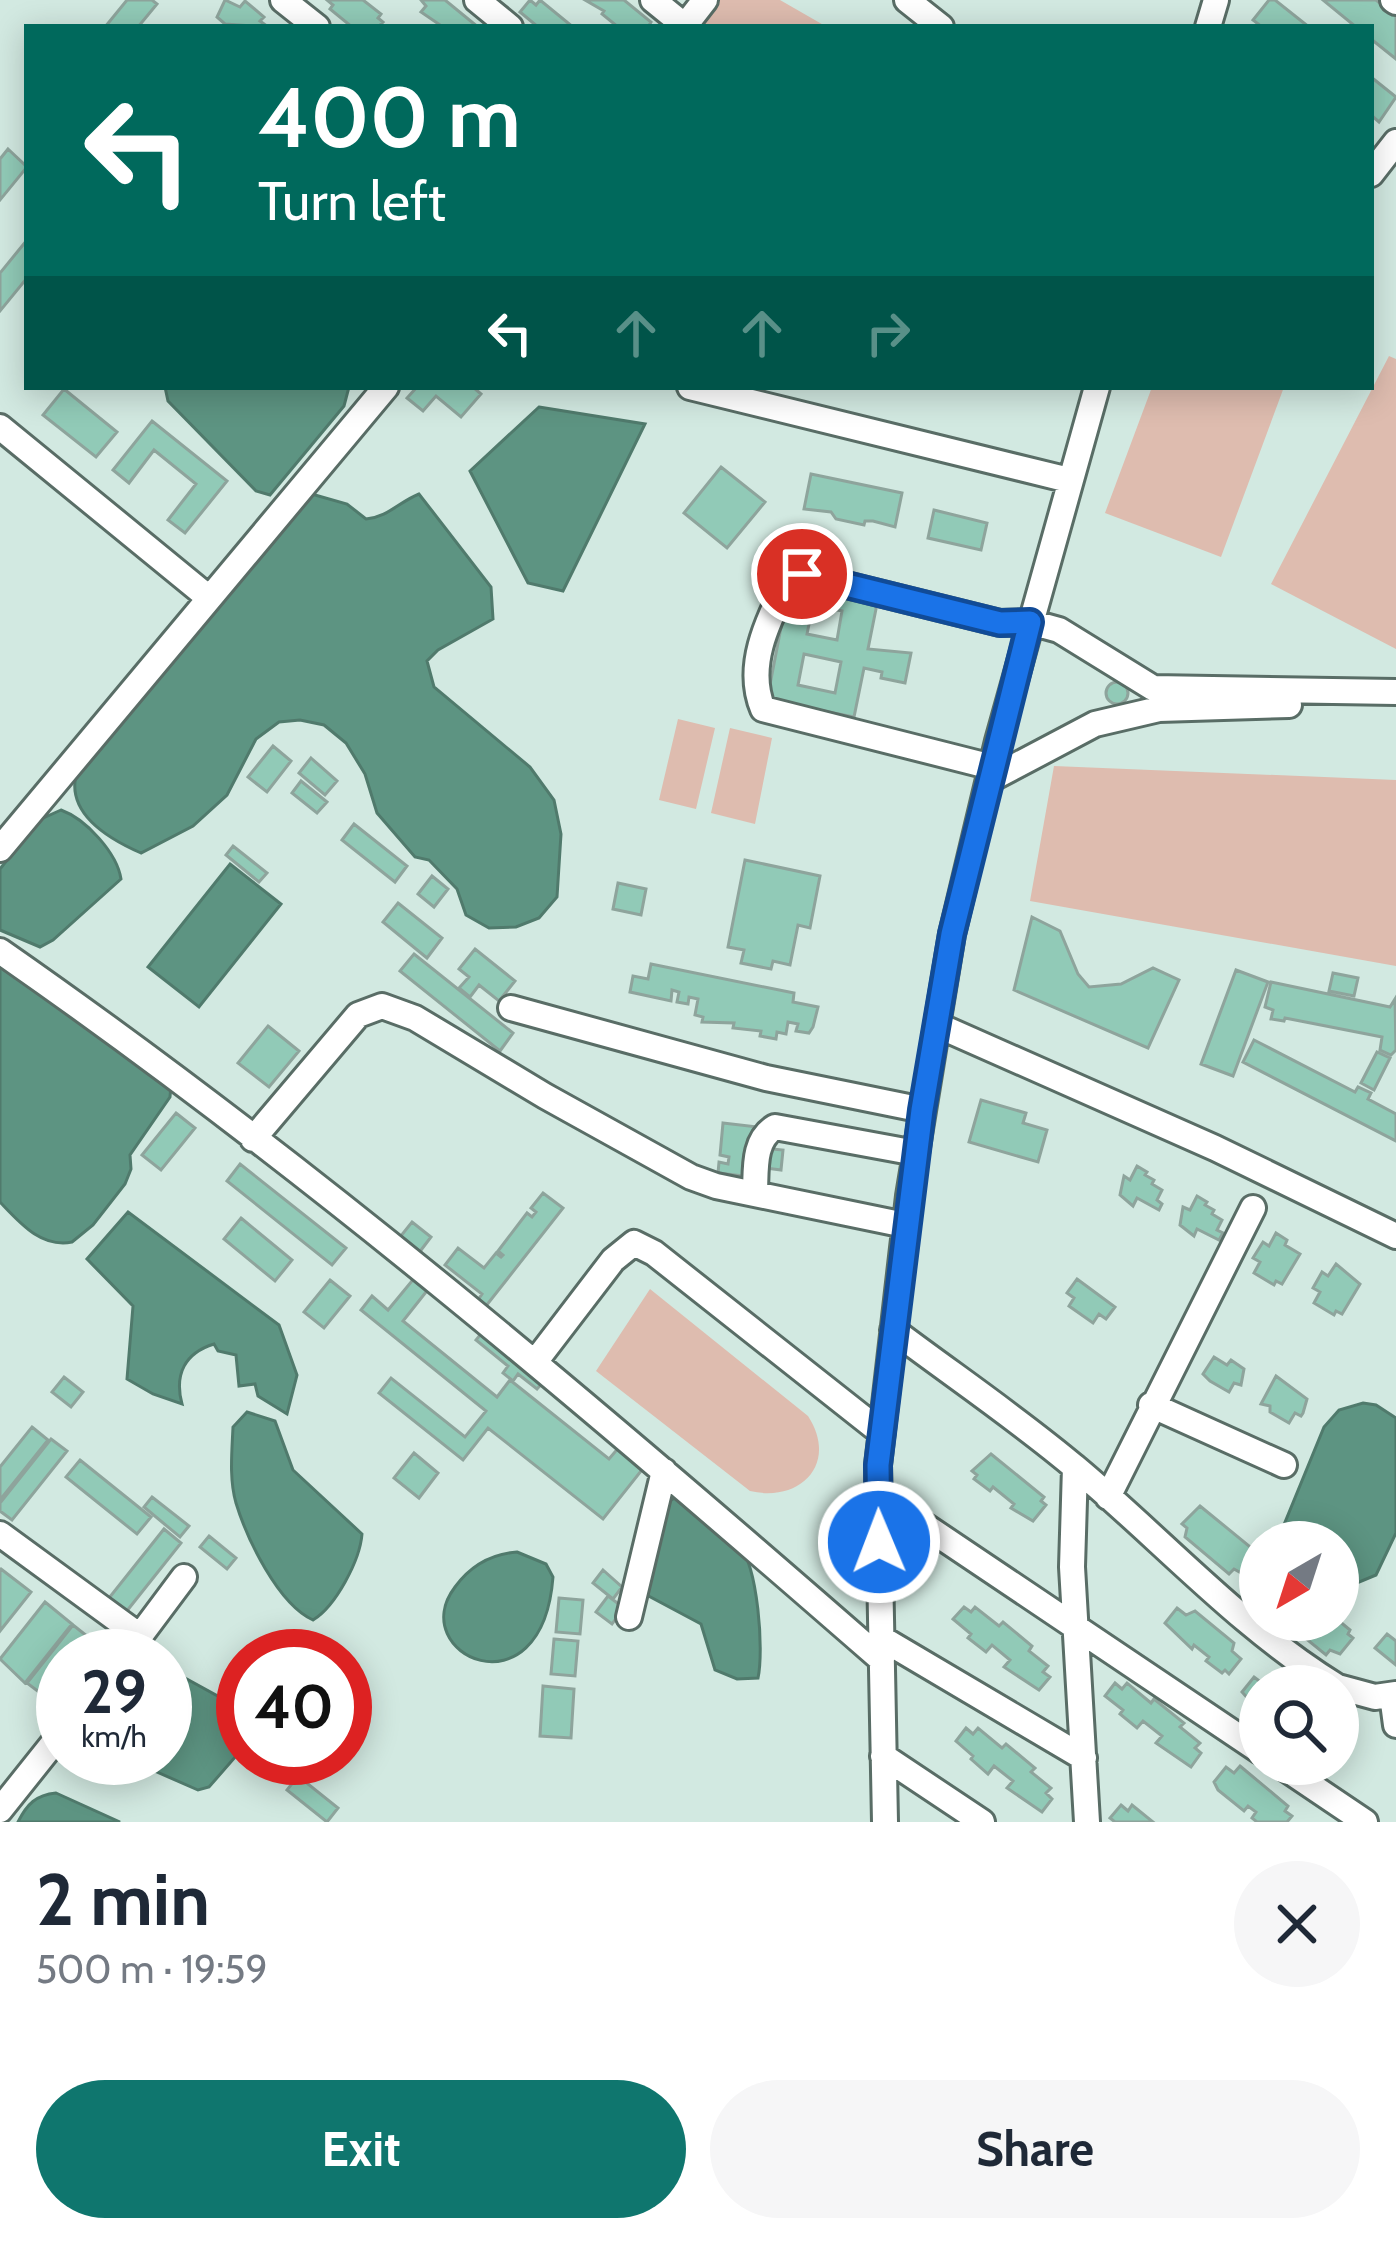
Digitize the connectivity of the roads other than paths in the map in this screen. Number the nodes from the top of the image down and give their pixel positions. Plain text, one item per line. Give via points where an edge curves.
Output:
1 (283, 0) edge
2 (477, 0) edge
3 (653, 0) edge
4 (706, 0) edge
5 (907, 0) edge
6 (312, 24) edge
7 (506, 24) edge
8 (682, 24) edge
9 (686, 24) edge
10 (937, 24) edge
11 (1396, 142) edge
12 (1374, 170) edge
13 (383, 390) edge
14 (703, 390) edge
15 (1093, 390) edge
16 (0, 427) edge
17 (1070, 480) junction
18 (209, 598) junction
19 (1030, 622) junction
20 (1396, 692) edge
21 (1396, 707) edge
22 (990, 773) junction
23 (0, 849) edge
24 (0, 951) edge
25 (511, 1007) dead end
26 (937, 1024) junction
27 (922, 1110) junction
28 (253, 1139) junction
29 (916, 1153) junction
30 (754, 1192) junction
31 (1253, 1208) dead end
32 (905, 1225) junction
33 (1396, 1236) edge
34 (893, 1330) junction
35 (535, 1363) junction
36 (1151, 1405) junction
37 (882, 1433) junction
38 (1284, 1466) dead end
39 (1075, 1467) junction
40 (664, 1471) junction
41 (879, 1495) junction
42 (1108, 1496) junction
43 (0, 1534) edge
44 (184, 1577) dead end
45 (629, 1616) dead end
46 (1076, 1627) junction
47 (112, 1629) edge
48 (146, 1629) edge
49 (881, 1649) junction
50 (1303, 1665) edge
51 (1359, 1692) edge
52 (1394, 1694) edge
53 (1396, 1725) edge
54 (1239, 1737) edge
55 (884, 1756) junction
56 (1084, 1758) junction
57 (36, 1765) edge
58 (1310, 1785) edge
59 (0, 1810) edge
60 (884, 1822) edge
61 (982, 1822) edge
62 (1087, 1822) edge
63 (1365, 1822) edge

1 - 6 street
2 - 7 street
3 - 8 street
4 - 9 street
5 - 10 street
11 - 12 street
13 - 18 street
14 - 17 street
15 - 17 street
16 - 18 street
17 - 19 street
18 - 23 street
19 - 20 street via 1059,630 1153,688
19 - 22 street
19 - 22 street via 1000,623 802,574 790,576 764,631 754,689 763,709
21 - 22 street via 1159,709 1095,724
22 - 26 street
24 - 28 street
25 - 27 street via 766,1078
26 - 27 street
26 - 33 street
27 - 29 street
28 - 30 street via 358,1015 382,1006 691,1177
28 - 35 street
29 - 30 street via 775,1127 758,1148
29 - 32 street
30 - 32 street
31 - 36 street
32 - 34 street
34 - 37 street
34 - 39 street
35 - 37 street via 634,1243
35 - 40 street
36 - 38 street
36 - 42 street
37 - 41 street
39 - 42 street
39 - 46 street
40 - 45 street
40 - 49 street
41 - 46 street
41 - 49 street
42 - 50 street
43 - 47 street
44 - 48 street
46 - 54 street
46 - 56 street
49 - 55 street
49 - 56 street
51 - 52 street
52 - 53 street
55 - 60 street
55 - 61 street
56 - 62 street
57 - 59 street
58 - 63 street

